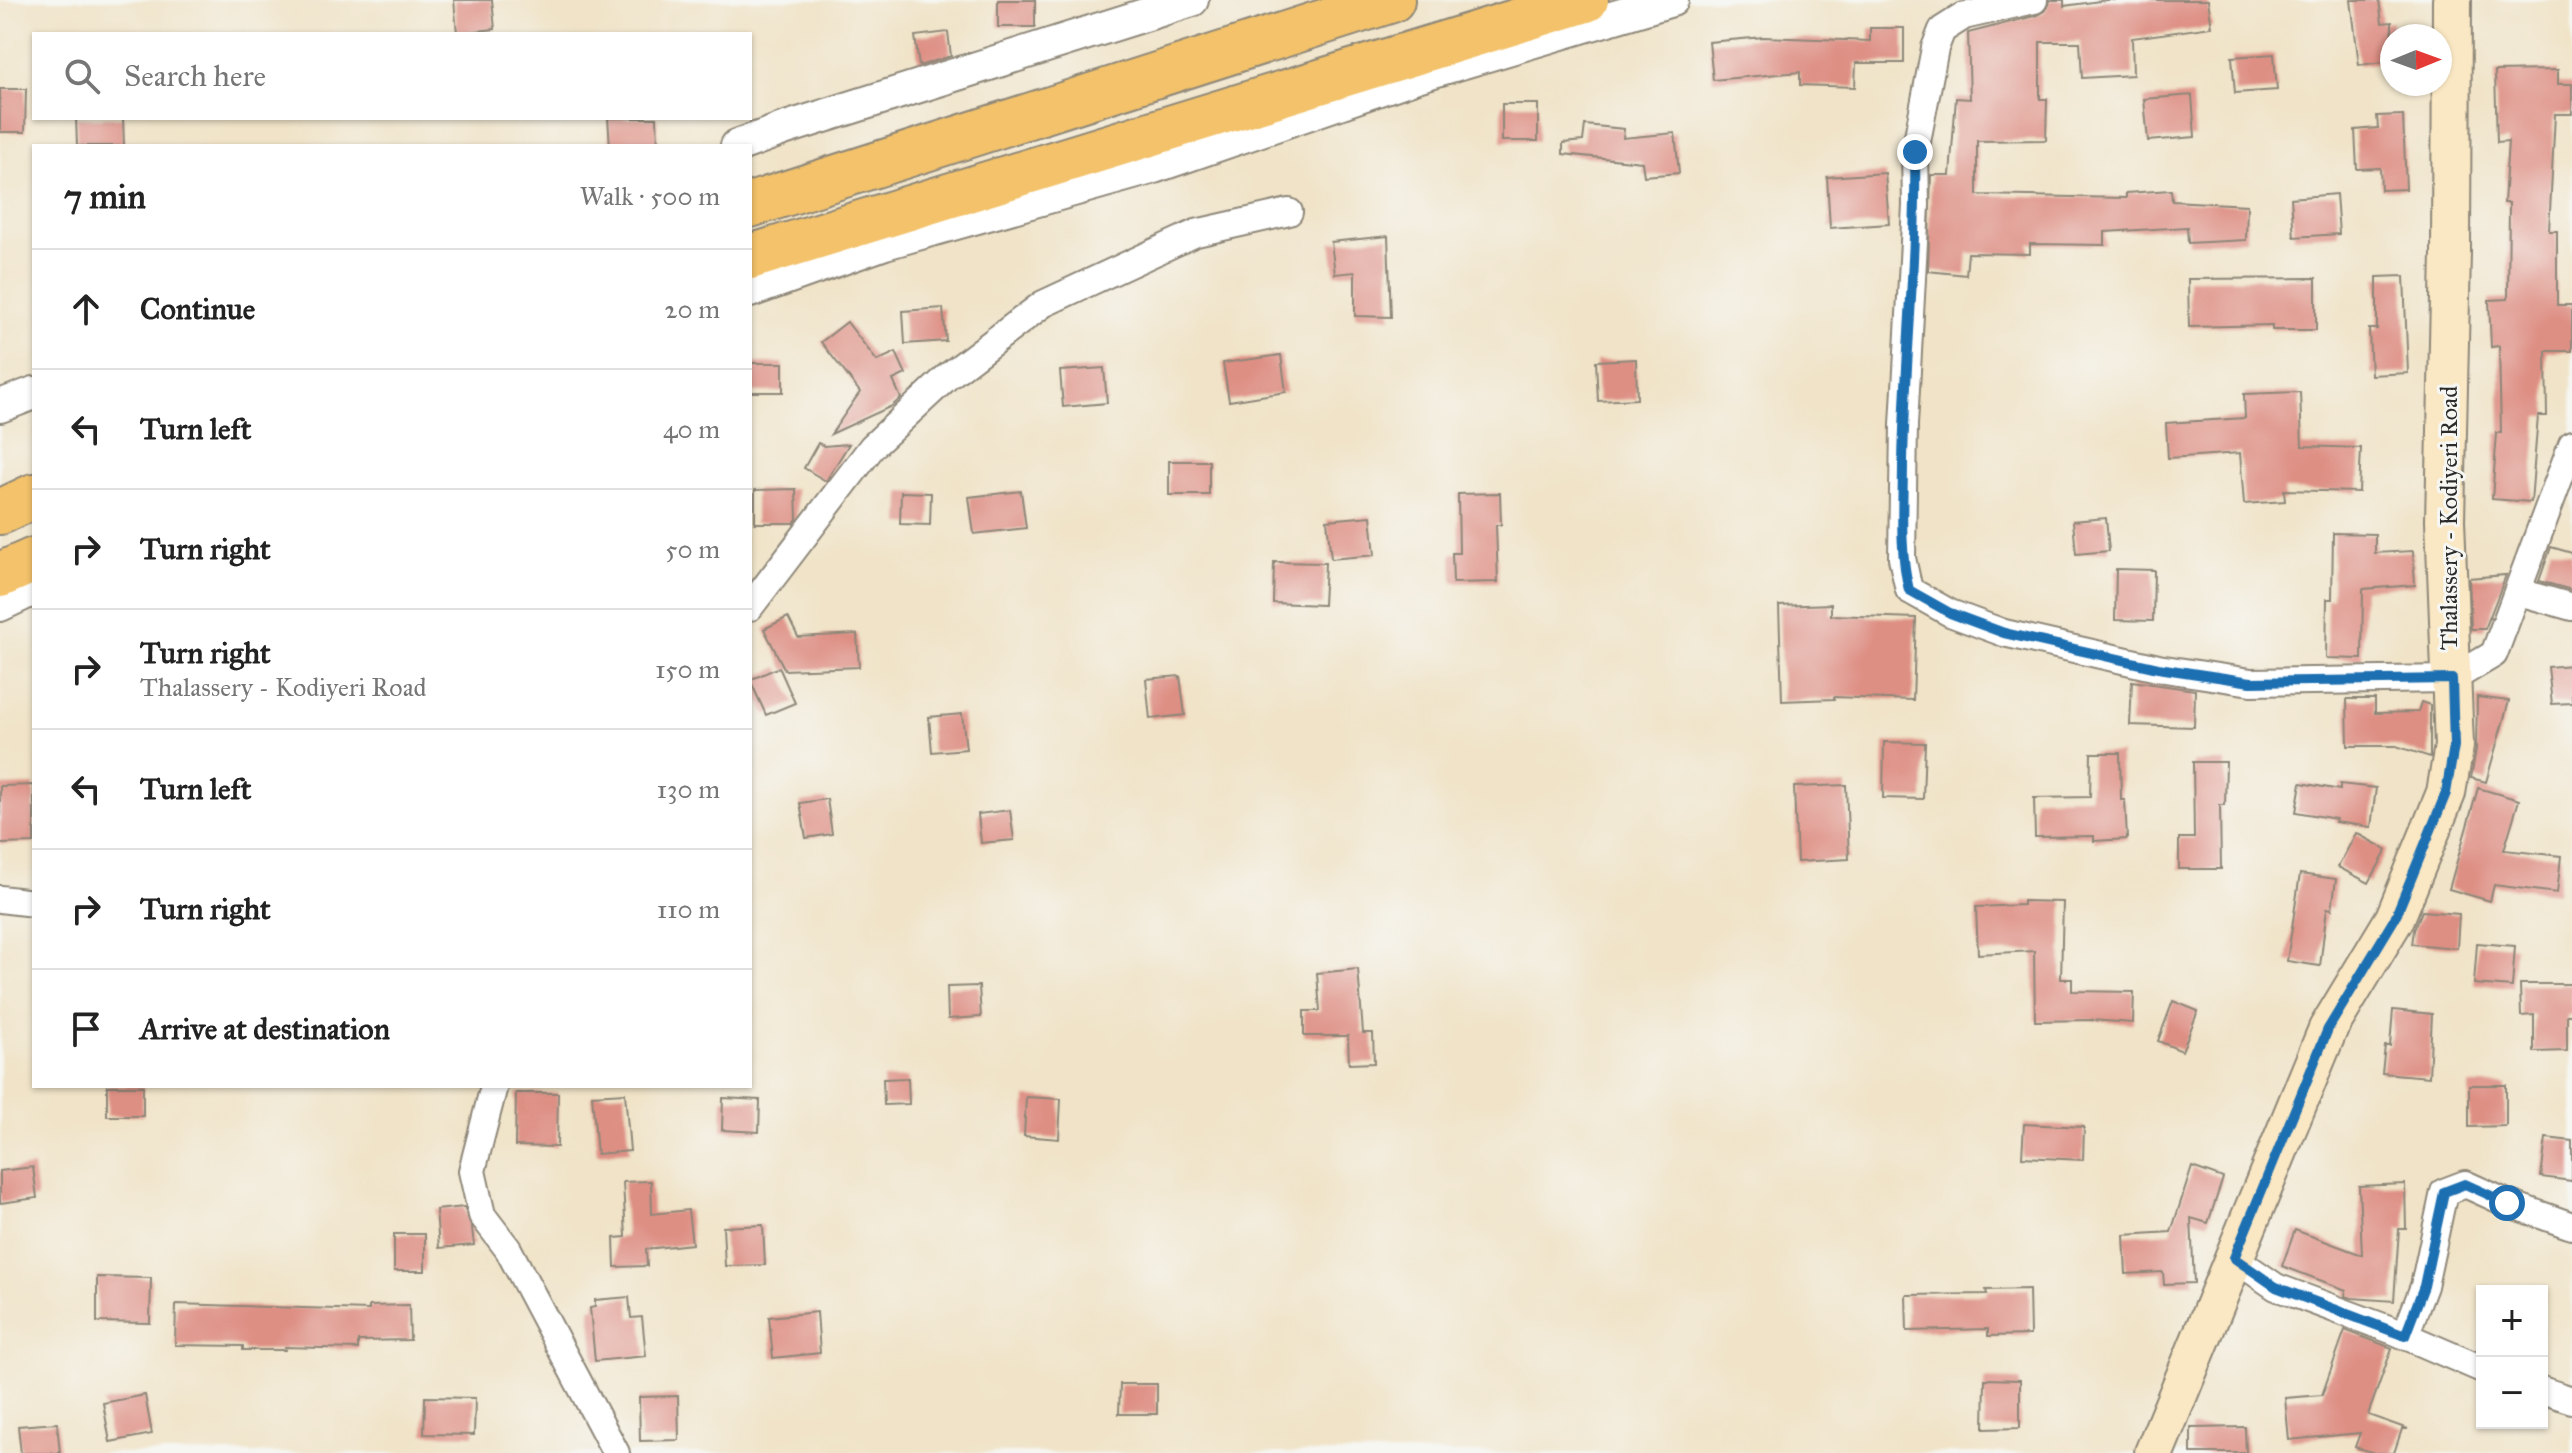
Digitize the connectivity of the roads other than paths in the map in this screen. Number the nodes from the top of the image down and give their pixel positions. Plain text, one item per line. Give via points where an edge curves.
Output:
1 (1192, 0) edge
2 (1392, 0) edge
3 (1586, 0) edge
4 (1672, 0) edge
5 (2034, 0) edge
6 (2452, 0) edge
7 (742, 144) edge
8 (752, 204) edge
9 (1289, 212) dead end
10 (752, 256) edge
11 (752, 290) edge
12 (32, 394) edge
13 (0, 406) edge
14 (2572, 444) edge
15 (32, 497) edge
16 (0, 512) edge
17 (32, 561) edge
18 (0, 575) edge
19 (32, 590) edge
20 (2519, 592) junction
21 (752, 604) edge
22 (0, 605) edge
23 (2572, 607) edge
24 (2452, 679) junction
25 (0, 899) edge
26 (32, 903) edge
27 (493, 1088) edge
28 (2572, 1226) edge
29 (2234, 1258) junction
30 (2405, 1336) junction
31 (2476, 1366) edge
32 (2548, 1392) edge
33 (2572, 1400) edge
34 (616, 1453) edge
35 (2154, 1453) edge

1 - 7 street
2 - 8 highway
3 - 10 highway
4 - 11 street via 1417,76 1151,168 885,243
5 - 24 street via 1964,16 1942,30 1935,48 1915,152 1902,529 1909,590 1950,613 2004,633 2158,668 2251,682
6 - 24 main road, Thalassery - Kodiyeri Road via 2445,520
9 - 21 street via 1196,233 1043,304 947,377 872,447
12 - 13 street
14 - 20 street
15 - 16 highway
17 - 18 highway
19 - 22 street
20 - 23 street
20 - 24 street via 2494,654
24 - 29 main road, Thalassery - Kodiyeri Road via 2454,746 2446,793 2395,918 2328,1029
25 - 26 street
27 - 34 street via 472,1171 482,1215 508,1249
28 - 30 street via 2465,1184 2444,1192 2424,1286
29 - 30 street via 2276,1287
29 - 35 main road, Thalassery - Kodiyeri Road
30 - 31 street
32 - 33 street

